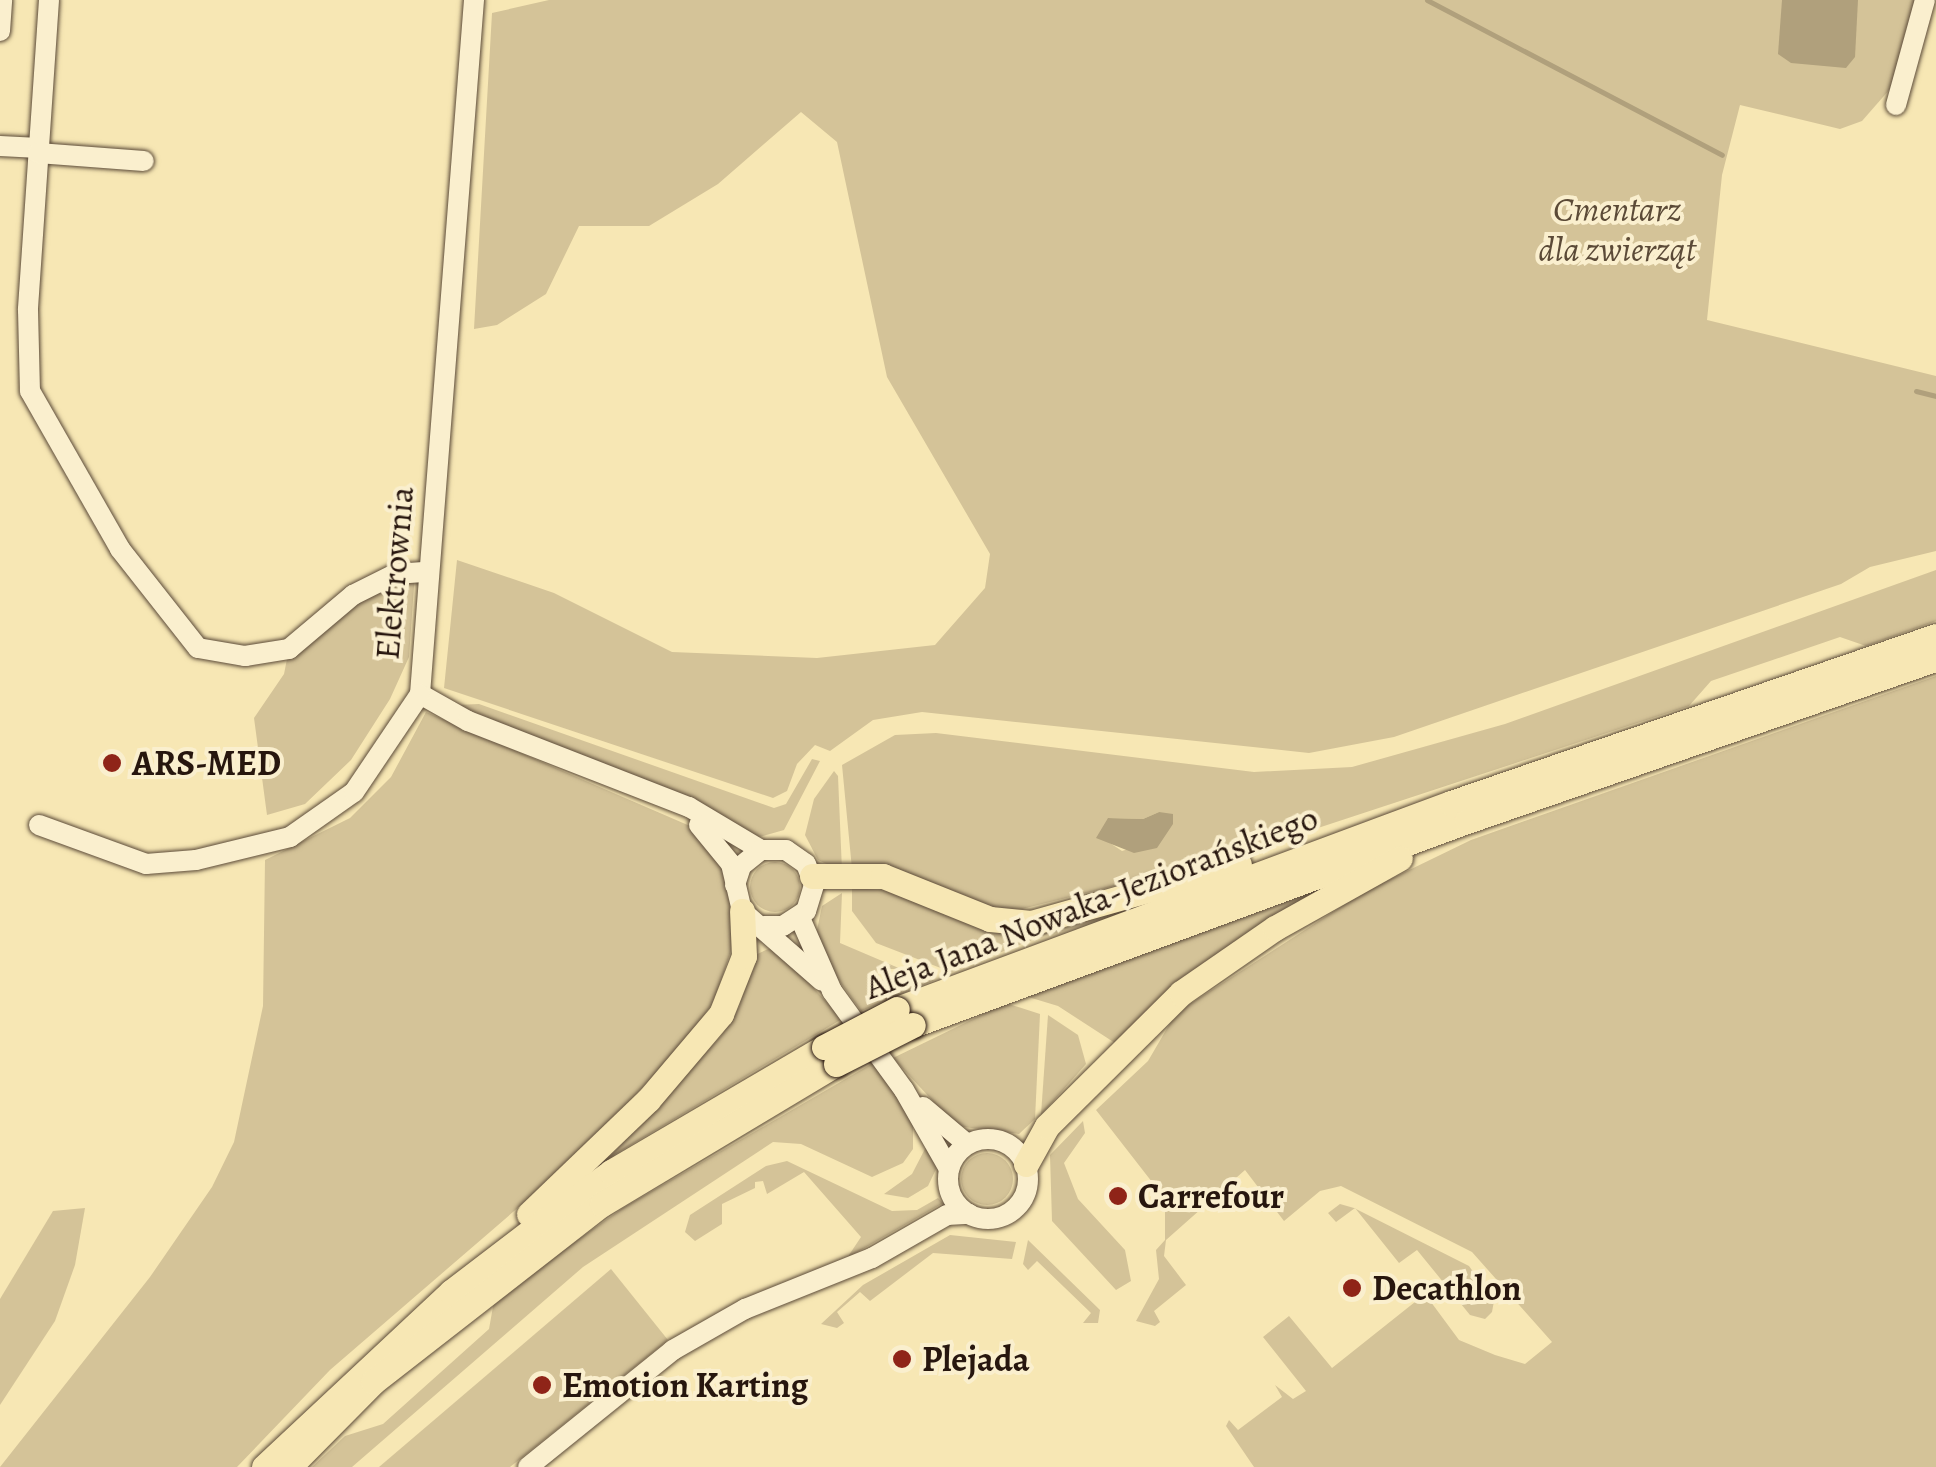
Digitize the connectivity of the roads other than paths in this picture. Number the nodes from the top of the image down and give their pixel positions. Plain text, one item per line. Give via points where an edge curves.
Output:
1 (2, 0) edge
2 (49, 0) edge
3 (474, 0) edge
4 (1926, 0) edge
5 (0, 31) edge
6 (1896, 105) dead end
7 (0, 146) edge
8 (39, 151) junction
9 (144, 162) dead end
10 (427, 572) junction
11 (1936, 636) edge
12 (1936, 659) edge
13 (420, 694) junction
14 (666, 799) junction
15 (1459, 812) junction
16 (38, 825) dead end
17 (760, 850) junction
18 (812, 876) junction
19 (738, 900) junction
20 (800, 918) junction
21 (764, 926) junction
22 (832, 991) junction
23 (830, 1055) junction
24 (904, 1090) junction
25 (967, 1144) junction
26 (1026, 1164) junction
27 (949, 1170) junction
28 (969, 1214) junction
29 (357, 1374) junction
30 (264, 1467) edge
31 (289, 1467) edge
32 (528, 1467) edge

1 - 5 street
2 - 8 street
3 - 10 street, Elektrownia
4 - 6 street
7 - 8 street
8 - 9 street
8 - 10 street via 30,392 120,549 198,648 245,656 289,649 353,595 395,574
10 - 13 street, Elektrownia
11 - 15 main road, Aleja Jana Nowaka-Jeziorańskiego
12 - 15 main road, Aleja Jana Nowaka-Jeziorańskiego
13 - 14 street via 432,706
13 - 16 street, Elektrownia via 334,809 270,843 196,860 130,862
14 - 17 street
14 - 19 street via 732,864
15 - 18 main road via 1031,923 990,919 883,876
15 - 23 main road, Aleja Jana Nowaka-Jeziorańskiego, bridge via 960,994
15 - 26 main road via 1182,993 1047,1126
17 - 18 street via 786,850
17 - 19 street via 741,866
18 - 20 street via 811,903
19 - 21 street
19 - 29 main road via 746,932 738,976 706,1035 546,1201 439,1290
20 - 21 street
20 - 22 street
21 - 22 street
22 - 24 street
23 - 29 main road, Aleja Jana Nowaka-Jeziorańskiego via 611,1172 451,1292
23 - 31 main road, Aleja Jana Nowaka-Jeziorańskiego via 602,1204 373,1382
24 - 25 street
24 - 27 street
25 - 26 street via 996,1139
25 - 27 street
26 - 28 street via 1028,1187 1014,1210 996,1218
27 - 28 street via 950,1192
28 - 32 street via 946,1215 872,1258 745,1308 673,1350
29 - 30 main road, Aleja Jana Nowaka-Jeziorańskiego

